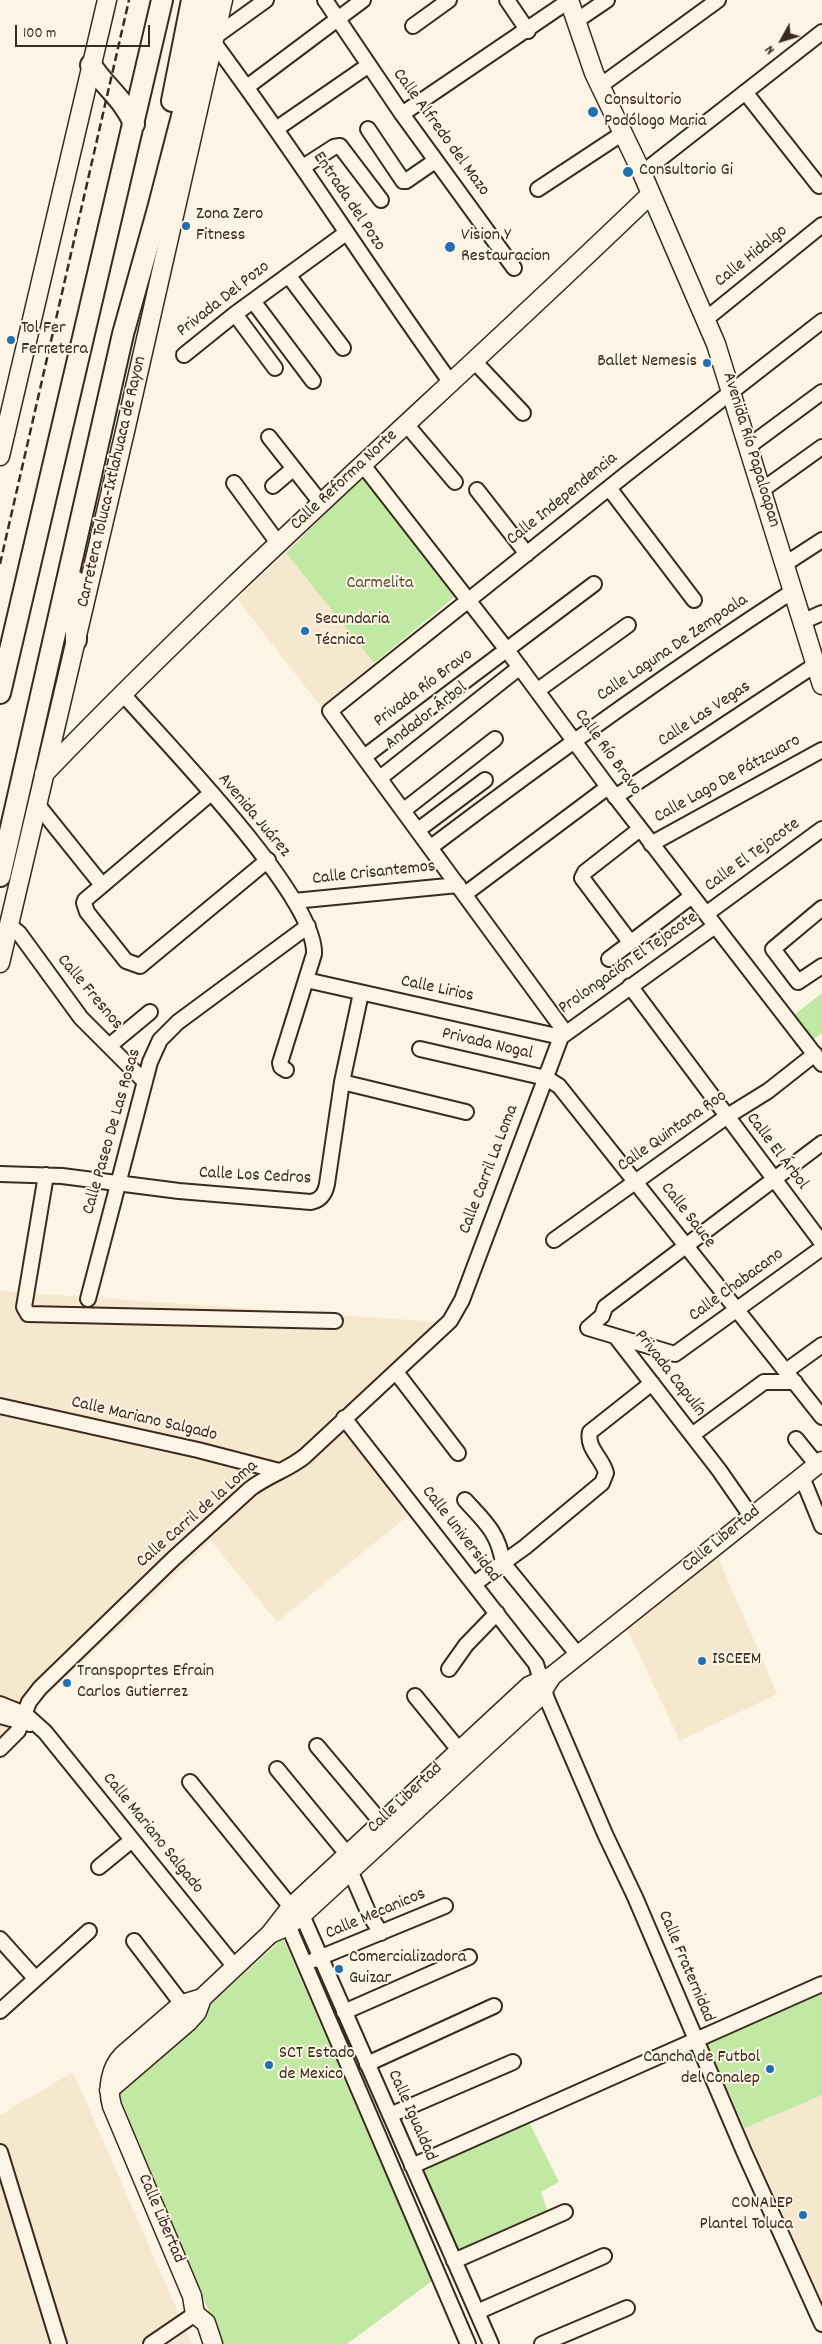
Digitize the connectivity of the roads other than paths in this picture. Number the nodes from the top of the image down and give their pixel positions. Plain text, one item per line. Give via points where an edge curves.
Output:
1 (107, 0) edge
2 (162, 0) edge
3 (192, 0) edge
4 (212, 0) edge
5 (223, 0) edge
6 (266, 0) edge
7 (325, 0) edge
8 (363, 0) edge
9 (449, 0) edge
10 (508, 0) edge
11 (569, 0) edge
12 (607, 0) edge
13 (718, 0) edge
14 (338, 18) junction
15 (576, 21) junction
16 (413, 26) dead end
17 (528, 31) junction
18 (822, 32) edge
19 (215, 40) junction
20 (91, 65) junction
21 (369, 65) junction
22 (600, 86) junction
23 (247, 87) junction
24 (746, 92) junction
25 (402, 114) junction
26 (134, 124) junction
27 (276, 129) junction
28 (368, 129) dead end
29 (623, 133) junction
30 (435, 161) junction
31 (303, 167) junction
32 (642, 173) junction
33 (818, 186) dead end
34 (538, 189) dead end
35 (651, 194) junction
36 (381, 200) dead end
37 (822, 224) edge
38 (346, 233) junction
39 (514, 268) dead end
40 (140, 270) junction
41 (288, 275) junction
42 (253, 300) junction
43 (235, 314) junction
44 (706, 319) junction
45 (822, 321) edge
46 (343, 348) dead end
47 (184, 355) dead end
48 (474, 361) junction
49 (275, 368) dead end
50 (313, 381) dead end
51 (451, 383) junction
52 (732, 391) junction
53 (822, 392) edge
54 (523, 413) dead end
55 (406, 424) junction
56 (269, 437) dead end
57 (749, 446) junction
58 (822, 447) edge
59 (0, 456) edge
60 (362, 465) junction
61 (292, 468) junction
62 (454, 482) dead end
63 (234, 483) dead end
64 (273, 486) dead end
65 (608, 488) junction
66 (477, 490) dead end
67 (762, 490) junction
68 (321, 503) junction
69 (822, 540) edge
70 (278, 543) junction
71 (75, 549) junction
72 (526, 554) junction
73 (785, 564) junction
74 (594, 584) dead end
75 (793, 591) junction
76 (694, 600) dead end
77 (468, 601) junction
78 (822, 613) edge
79 (802, 622) junction
80 (628, 625) dead end
81 (76, 640) junction
82 (508, 650) junction
83 (816, 665) junction
84 (520, 667) junction
85 (822, 685) edge
86 (538, 690) junction
87 (0, 693) edge
88 (122, 693) junction
89 (495, 739) dead end
90 (574, 740) junction
91 (822, 750) edge
92 (364, 757) junction
93 (44, 774) junction
94 (380, 778) junction
95 (485, 780) dead end
96 (612, 792) junction
97 (210, 794) junction
98 (37, 804) junction
99 (404, 810) junction
100 (640, 829) junction
101 (822, 829) edge
102 (418, 830) junction
103 (652, 844) junction
104 (431, 847) junction
105 (268, 860) junction
106 (0, 876) edge
107 (102, 884) junction
108 (462, 890) junction
109 (692, 896) junction
110 (294, 901) junction
111 (822, 908) edge
112 (706, 914) junction
113 (9, 925) junction
114 (308, 926) junction
115 (715, 926) junction
116 (630, 942) junction
117 (609, 959) dead end
118 (0, 963) edge
119 (822, 966) edge
120 (306, 980) junction
121 (630, 986) junction
122 (361, 993) junction
123 (150, 1012) dead end
124 (563, 1034) junction
125 (109, 1046) junction
126 (420, 1049) dead end
127 (818, 1059) edge
128 (286, 1070) dead end
129 (546, 1078) junction
130 (145, 1082) junction
131 (342, 1082) junction
132 (466, 1112) dead end
133 (726, 1117) junction
134 (822, 1143) edge
135 (0, 1174) edge
136 (42, 1175) junction
137 (774, 1180) junction
138 (636, 1181) junction
139 (118, 1184) junction
140 (554, 1240) dead end
141 (822, 1243) edge
142 (686, 1246) junction
143 (822, 1248) edge
144 (88, 1300) dead end
145 (735, 1310) junction
146 (335, 1321) dead end
147 (450, 1321) joint
148 (616, 1337) junction
149 (822, 1345) edge
150 (396, 1372) junction
151 (790, 1377) junction
152 (652, 1383) junction
153 (0, 1406) edge
154 (822, 1417) edge
155 (344, 1418) junction
156 (692, 1435) junction
157 (796, 1439) dead end
158 (458, 1453) dead end
159 (820, 1463) edge
160 (279, 1471) junction
161 (802, 1477) junction
162 (465, 1500) dead end
163 (751, 1516) junction
164 (822, 1526) edge
165 (503, 1563) junction
166 (474, 1584) junction
167 (497, 1613) junction
168 (578, 1655) junction
169 (449, 1669) dead end
170 (545, 1680) junction
171 (414, 1696) dead end
172 (0, 1704) edge
173 (0, 1716) edge
174 (24, 1717) junction
175 (317, 1746) dead end
176 (0, 1750) edge
177 (459, 1750) junction
178 (277, 1769) dead end
179 (190, 1782) dead end
180 (381, 1822) junction
181 (132, 1840) junction
182 (347, 1854) junction
183 (99, 1867) dead end
184 (348, 1871) junction
185 (445, 1906) dead end
186 (291, 1916) junction
187 (89, 1931) dead end
188 (381, 1933) junction
189 (0, 1939) edge
190 (134, 1941) dead end
191 (469, 1957) dead end
192 (321, 1959) junction
193 (304, 1963) junction
194 (235, 1968) junction
195 (35, 1978) junction
196 (822, 1984) edge
197 (202, 1998) junction
198 (182, 2004) junction
199 (494, 2006) dead end
200 (0, 2010) edge
201 (344, 2012) junction
202 (696, 2040) junction
203 (513, 2062) dead end
204 (367, 2064) junction
205 (109, 2090) junction
206 (390, 2115) junction
207 (0, 2152) edge
208 (412, 2166) junction
209 (565, 2212) dead end
210 (604, 2256) dead end
211 (454, 2262) junction
212 (627, 2308) dead end
213 (476, 2312) junction
214 (195, 2314) junction
215 (822, 2324) edge
216 (59, 2344) edge
217 (151, 2344) edge
218 (213, 2344) edge
219 (468, 2344) edge
220 (491, 2344) edge
221 (542, 2344) edge

1 - 20 main road
2 - 26 highway
3 - 40 highway
4 - 40 highway, Carretera Toluca-Ixtlahuaca de Rayon
5 - 19 main road, Carretera Toluca-Ixtlahuaca de Rayon
6 - 19 street
7 - 14 street, Calle Alfredo del Mazo
8 - 14 street
9 - 16 street
10 - 17 street
11 - 15 main road, Avenida Río Papaloapan
11 - 17 street
12 - 15 street
13 - 22 street
14 - 21 street, Calle Alfredo del Mazo
14 - 23 street
15 - 22 main road, Avenida Río Papaloapan
17 - 25 street
18 - 24 street
19 - 23 street, Entrada del Pozo
19 - 81 main road, Carretera Toluca-Ixtlahuaca de Rayon
20 - 26 highway via 102,82 125,105
20 - 59 main road
21 - 25 street, Calle Alfredo del Mazo
21 - 27 street
22 - 29 main road, Avenida Río Papaloapan
23 - 27 street, Entrada del Pozo
24 - 32 street
24 - 33 street
25 - 30 street, Calle Alfredo del Mazo
26 - 87 highway
27 - 31 street, Entrada del Pozo
28 - 30 street via 403,180
29 - 32 main road, Avenida Río Papaloapan
29 - 34 street
30 - 39 street, Calle Alfredo del Mazo
31 - 36 street via 340,146
31 - 38 street, Entrada del Pozo
32 - 35 main road, Avenida Río Papaloapan
35 - 44 main road, Avenida Río Papaloapan
35 - 48 main road, Calle Reforma Norte
37 - 44 street, Calle Hidalgo
38 - 41 street, Privada Del Pozo
38 - 51 street, Entrada del Pozo
40 - 71 highway, Carretera Toluca-Ixtlahuaca de Rayon
41 - 42 street, Privada Del Pozo
41 - 46 street, Privada Del Pozo
42 - 43 street, Privada Del Pozo
42 - 50 street
43 - 47 street, Privada Del Pozo
43 - 49 street
44 - 52 main road, Avenida Río Papaloapan
45 - 52 street, Calle Independencia
48 - 51 main road, Calle Reforma Norte
48 - 54 street
51 - 55 main road, Calle Reforma Norte
52 - 57 main road, Avenida Río Papaloapan
52 - 65 street, Calle Independencia
53 - 57 street
55 - 60 main road, Calle Reforma Norte
55 - 62 street
56 - 61 street
57 - 67 main road, Avenida Río Papaloapan
58 - 67 street
60 - 68 main road, Calle Reforma Norte
60 - 77 street, Calle Río Bravo
61 - 64 street
61 - 68 street
63 - 70 street
65 - 72 street, Calle Independencia
65 - 76 street
66 - 72 street
67 - 73 main road, Avenida Río Papaloapan
68 - 70 main road, Calle Reforma Norte
69 - 73 street
70 - 88 main road, Calle Reforma Norte
71 - 81 highway
71 - 106 highway, Carretera Toluca-Ixtlahuaca de Rayon
72 - 77 street, Calle Independencia
73 - 75 main road, Avenida Río Papaloapan
74 - 82 street, Privada Río Bravo
75 - 79 main road, Avenida Río Papaloapan
75 - 90 street, Calle Laguna De Zempoala
77 - 82 street, Calle Río Bravo
77 - 92 street, Calle Independencia via 330,711
78 - 79 street
79 - 83 main road, Avenida Río Papaloapan
80 - 86 street
81 - 93 main road, Carretera Toluca-Ixtlahuaca de Rayon
82 - 84 street, Calle Río Bravo
82 - 92 street, Privada Río Bravo
83 - 85 main road, Avenida Río Papaloapan
83 - 96 street, Calle Las Vegas
84 - 86 street, Calle Río Bravo
84 - 94 street, Andador Árbol
86 - 90 street, Calle Río Bravo
88 - 93 main road, Calle Reforma Norte
88 - 97 street, Avenida Juárez
89 - 99 street
90 - 96 street, Calle Río Bravo
90 - 104 street, Calle Laguna De Zempoala
91 - 103 street, Calle Lago De Pátzcuaro
92 - 94 street
93 - 98 main road, Carretera Toluca-Ixtlahuaca de Rayon
94 - 99 street
95 - 102 street
96 - 100 street, Calle Río Bravo
96 - 108 street, Calle Las Vegas
97 - 105 street, Avenida Juárez
97 - 107 street
98 - 107 street
98 - 113 main road, Carretera Toluca-Ixtlahuaca de Rayon
99 - 102 street
100 - 103 street, Calle Río Bravo
100 - 116 street via 583,875 584,882
101 - 112 street, Calle El Tejocote
102 - 104 street
103 - 109 street, Calle Río Bravo
104 - 108 street
105 - 107 street via 146,962 136,966 126,961 87,912 84,903
105 - 110 street, Avenida Juárez
108 - 110 street, Calle Crisantemos
108 - 124 street
109 - 112 street, Calle Río Bravo
109 - 116 street
110 - 114 street, Avenida Juárez
111 - 119 street via 773,949 798,982
112 - 115 street, Calle Río Bravo
113 - 118 main road, Carretera Toluca-Ixtlahuaca de Rayon
113 - 125 street, Calle Fresnos via 19,933 73,1008
114 - 120 street, Avenida Juárez via 314,942 314,954
114 - 130 street, Calle Paseo De Las Rosas via 166,1033 155,1049
115 - 121 street, Prolongación El Tejocote
115 - 127 street, Calle Río Bravo
116 - 117 street
120 - 122 street, Calle Lirios
120 - 128 street, Avenida Juárez via 280,1063
121 - 124 street, Prolongación El Tejocote
121 - 133 street, Calle El Árbol
122 - 124 street, Calle Lirios
122 - 131 street, Calle Los Cedros
123 - 125 street
124 - 129 street, Calle Carril La Loma
125 - 130 street, Calle Fresnos
126 - 129 street, Privada Nogal
127 - 133 street, Calle Quintana Roo
129 - 138 street, Calle Sauce via 559,1086
129 - 147 street, Calle Carril La Loma via 462,1300
130 - 139 street, Calle Paseo De Las Rosas
131 - 132 street
131 - 139 street, Calle Los Cedros via 327,1184 324,1195 316,1201
133 - 137 street, Calle El Árbol
133 - 138 street, Calle Quintana Roo
134 - 137 street
135 - 136 street, Calle Los Cedros
136 - 139 street, Calle Los Cedros
136 - 146 street via 24,1307 28,1314
137 - 141 street, Calle El Árbol
137 - 142 street
138 - 140 street, Calle Quintana Roo
138 - 142 street, Calle Sauce
139 - 144 street, Calle Paseo De Las Rosas
142 - 145 street, Calle Sauce
142 - 148 street via 606,1307 602,1316 588,1328
143 - 145 street, Calle Chabacano
145 - 148 street, Calle Chabacano via 675,1354
145 - 151 street, Calle Sauce
147 - 150 street, Calle Carril de la Loma
148 - 152 street, Privada Capulín
149 - 151 street
150 - 155 street, Calle Carril de la Loma
150 - 158 street
151 - 154 street, Calle Sauce
151 - 156 street via 764,1382
152 - 156 street, Privada Capulín
152 - 165 street via 590,1432 589,1440 606,1474 604,1481
153 - 160 street, Calle Mariano Salgado
155 - 160 street, Calle Carril de la Loma via 295,1464
155 - 166 street, Calle Universidad
156 - 163 street, Privada Capulín
157 - 159 street
159 - 161 main road, Calle Libertad
160 - 174 street, Calle Carril de la Loma via 250,1489 173,1558 40,1688 29,1702
161 - 163 main road, Calle Libertad
161 - 164 street
162 - 165 street via 492,1531 500,1545
163 - 168 main road, Calle Libertad
165 - 166 street
165 - 168 street
166 - 167 street, Calle Universidad
167 - 169 street via 466,1645
167 - 170 street, Calle Universidad
168 - 170 main road, Calle Libertad
170 - 177 main road, Calle Libertad via 529,1686
170 - 184 main road, Calle Libertad via 538,1698
170 - 202 street, Calle Fraternidad via 605,1834
171 - 177 street
172 - 174 street, Calle Mariano Salgado
173 - 174 street, Calle Mariano Salgado
174 - 176 street, Calle Carril de la Loma via 16,1734
174 - 181 street, Calle Mariano Salgado via 38,1726
175 - 180 street
177 - 180 main road, Calle Libertad
178 - 182 street
179 - 186 street
180 - 182 main road, Calle Libertad
181 - 183 street
181 - 194 street, Calle Mariano Salgado
182 - 186 main road, Calle Libertad
184 - 186 main road, Calle Libertad
184 - 188 street
185 - 188 street, Calle Mecanicos
186 - 192 street, Calle Igualdad
186 - 193 street
186 - 194 main road, Calle Libertad
187 - 195 street
188 - 192 street, Calle Mecanicos
189 - 195 street
190 - 198 street
191 - 201 street
192 - 193 street, Calle Mecanicos
192 - 201 street, Calle Igualdad
193 - 219 street
194 - 197 main road, Calle Libertad
195 - 200 street
196 - 202 street
197 - 198 main road, Calle Libertad
197 - 205 main road, Calle Libertad via 197,2012 188,2022
198 - 205 main road, Calle Libertad via 118,2060
199 - 204 street
201 - 204 street, Calle Igualdad
202 - 208 street
202 - 215 street, Calle Fraternidad
203 - 206 street
204 - 206 street, Calle Igualdad
205 - 214 main road, Calle Libertad via 112,2106 192,2296
206 - 208 street, Calle Igualdad
207 - 216 street
208 - 211 street, Calle Igualdad
209 - 211 street
210 - 213 street
211 - 213 street, Calle Igualdad
212 - 221 street
213 - 220 street, Calle Igualdad
214 - 217 street
214 - 218 main road, Calle Libertad via 206,2323

